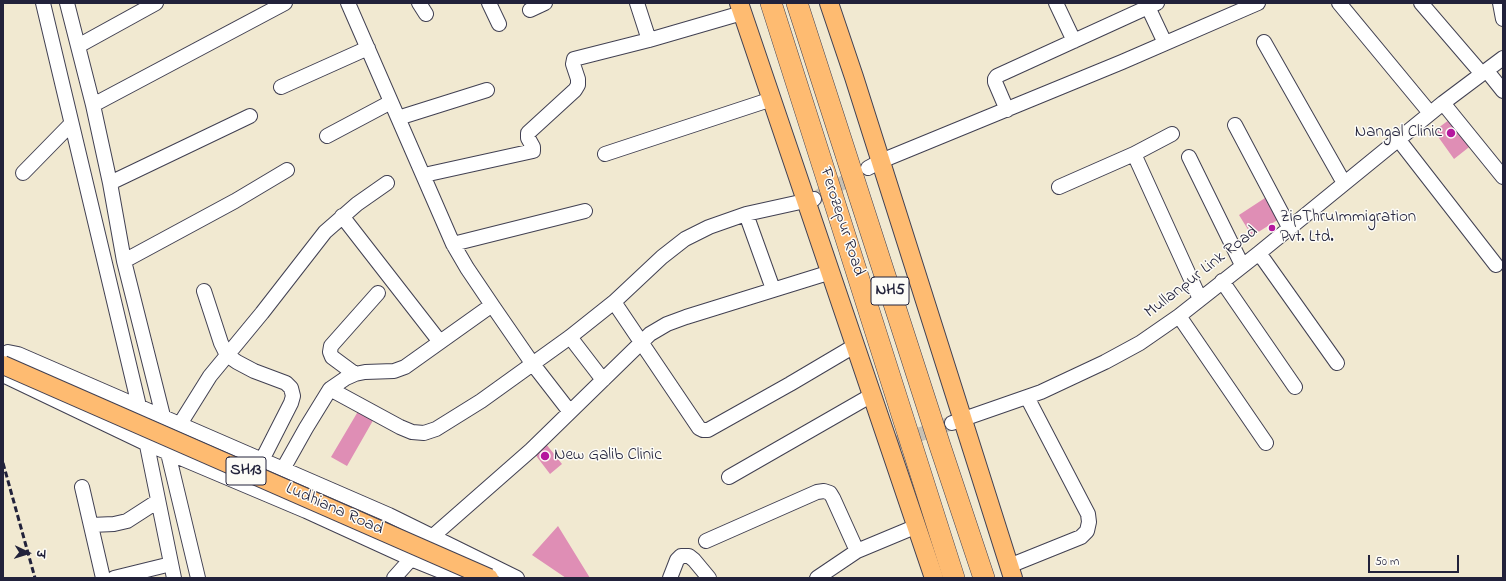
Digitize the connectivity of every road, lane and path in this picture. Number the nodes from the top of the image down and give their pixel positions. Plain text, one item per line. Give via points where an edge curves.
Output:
1 (43, 3) edge
2 (67, 3) edge
3 (156, 3) edge
4 (285, 3) edge
5 (348, 3) edge
6 (489, 3) edge
7 (545, 3) edge
8 (637, 3) edge
9 (771, 3) edge
10 (797, 3) edge
11 (829, 3) edge
12 (1056, 3) edge
13 (1258, 3) edge
14 (1339, 3) edge
15 (1421, 3) edge
16 (1500, 3) edge
17 (1153, 5) edge
18 (740, 8) edge
19 (530, 10) dead end
20 (1503, 19) edge
21 (499, 24) dead end
22 (650, 40) junction
23 (1074, 41) junction
24 (1264, 42) dead end
25 (1165, 43) junction
26 (78, 46) junction
27 (368, 48) junction
28 (1503, 58) edge
29 (1485, 72) junction
30 (281, 88) dead end
31 (487, 90) dead end
32 (1503, 91) edge
33 (772, 99) junction
34 (391, 102) junction
35 (1443, 103) junction
36 (93, 105) junction
37 (1007, 110) junction
38 (1430, 113) junction
39 (250, 116) dead end
40 (398, 118) junction
41 (71, 124) junction
42 (1235, 126) dead end
43 (1172, 134) dead end
44 (327, 136) dead end
45 (1398, 139) junction
46 (605, 154) dead end
47 (1134, 154) junction
48 (1189, 157) dead end
49 (874, 165) junction
50 (287, 170) dead end
51 (23, 173) dead end
52 (424, 175) junction
53 (1503, 177) edge
54 (110, 183) junction
55 (1344, 183) junction
56 (387, 184) dead end
57 (1059, 187) dead end
58 (810, 200) junction
59 (585, 211) dead end
60 (746, 214) junction
61 (342, 216) junction
62 (1289, 227) junction
63 (453, 244) junction
64 (1259, 253) junction
65 (124, 261) junction
66 (1496, 264) dead end
67 (1242, 265) junction
68 (831, 272) junction
69 (1222, 281) junction
70 (773, 289) junction
71 (204, 291) dead end
72 (378, 293) dead end
73 (1200, 299) junction
74 (614, 302) junction
75 (492, 305) junction
76 (1179, 316) junction
77 (570, 337) junction
78 (440, 342) junction
79 (642, 343) junction
80 (856, 345) junction
81 (3, 355) edge
82 (228, 355) junction
83 (532, 363) junction
84 (1337, 363) dead end
85 (3, 365) edge
86 (3, 372) edge
87 (153, 374) junction
88 (355, 374) junction
89 (132, 378) junction
90 (603, 380) junction
91 (1295, 387) dead end
92 (330, 389) junction
93 (872, 394) junction
94 (1027, 397) junction
95 (139, 406) junction
96 (570, 412) junction
97 (162, 416) junction
98 (957, 421) junction
99 (180, 424) junction
100 (146, 443) junction
101 (1266, 443) dead end
102 (168, 453) junction
103 (262, 460) junction
104 (283, 469) junction
105 (729, 477) dead end
106 (82, 487) dead end
107 (158, 501) junction
108 (91, 524) junction
109 (917, 526) junction
110 (433, 536) junction
111 (706, 541) dead end
112 (857, 551) junction
113 (411, 559) junction
114 (172, 564) junction
115 (1011, 572) edge
116 (103, 578) edge
117 (114, 578) edge
118 (174, 578) edge
119 (198, 578) edge
120 (394, 578) edge
121 (458, 578) edge
122 (489, 578) edge
123 (518, 578) edge
124 (670, 578) edge
125 (709, 578) edge
126 (816, 578) edge
127 (934, 578) edge
128 (954, 578) edge
129 (984, 578) edge

1 - 41 street
2 - 26 street
3 - 26 street
4 - 36 street
5 - 27 street
6 - 21 street
7 - 19 street
8 - 22 street
9 - 128 highway, Ferozepur Road / NH5
10 - 129 highway, NH5
11 - 49 main road
12 - 23 street
13 - 25 street
14 - 38 street
15 - 29 street
16 - 20 street
17 - 23 street
17 - 25 street
18 - 22 street
18 - 33 main road
22 - 52 street via 574,60 578,85 528,133 533,151
23 - 37 street via 997,76 995,82
24 - 55 street
25 - 37 street
26 - 36 street
27 - 30 street
27 - 34 street
28 - 29 street, Mullanpur Link Road
29 - 32 street
29 - 35 street, Mullanpur Link Road
31 - 40 street
33 - 46 street
33 - 58 main road
34 - 40 street
34 - 44 street
35 - 38 street, Mullanpur Link Road
35 - 53 street
36 - 54 street
37 - 49 street
38 - 45 street, Mullanpur Link Road
39 - 54 street
40 - 52 street
41 - 51 street
41 - 89 street
42 - 62 street
43 - 47 street
45 - 55 street, Mullanpur Link Road
45 - 66 street
47 - 57 street
47 - 73 street
48 - 67 street
49 - 98 main road
50 - 65 street
52 - 63 street
54 - 65 street
55 - 62 street, Mullanpur Link Road
56 - 61 street
58 - 60 street
58 - 68 main road
59 - 63 street
60 - 70 street
60 - 74 street via 686,239
61 - 78 street
61 - 82 street via 325,232
62 - 64 street, Mullanpur Link Road
63 - 75 street
64 - 67 street, Mullanpur Link Road
64 - 84 street
65 - 87 street
67 - 69 street, Mullanpur Link Road
68 - 70 street
68 - 80 main road
69 - 73 street, Mullanpur Link Road
69 - 91 street
70 - 79 street via 667,324 650,334
71 - 82 street via 221,343
72 - 88 street via 331,346 332,358
73 - 76 street, Mullanpur Link Road
74 - 77 street
74 - 79 street
75 - 78 street
75 - 83 street
76 - 94 street, Mullanpur Link Road via 1140,343
76 - 101 street
77 - 83 street
77 - 90 street
78 - 88 street via 405,367 394,371
79 - 80 street via 699,428 703,430 708,430
79 - 90 street
80 - 93 main road
81 - 95 street via 8,352 18,354
82 - 99 street via 210,376
82 - 103 street via 254,371 286,383 292,388 291,403
83 - 92 street via 481,401 436,429 424,433 400,427
83 - 96 street
85 - 122 main road, Ludhiana Road / SH13, bridge
86 - 100 street via 7,377
87 - 89 street
87 - 97 street
88 - 92 street
89 - 95 street
90 - 96 street
92 - 104 street
93 - 105 street
93 - 109 main road via 894,443
94 - 98 street, Mullanpur Link Road
94 - 115 street via 1090,522 1087,531 1080,537
95 - 97 street
95 - 100 street
96 - 110 street via 503,476
97 - 99 street
98 - 115 main road
99 - 103 street
100 - 102 street
100 - 107 street
102 - 113 street via 306,511
102 - 119 street
103 - 104 street
104 - 110 street
106 - 108 street
107 - 108 street via 127,521
107 - 114 street
108 - 116 street
109 - 112 street
109 - 127 main road
110 - 123 street
111 - 112 street via 824,491 830,493 833,498
112 - 126 street
113 - 120 street
113 - 121 street
114 - 117 street
114 - 118 street
124 - 125 street via 681,556 688,556 694,560

